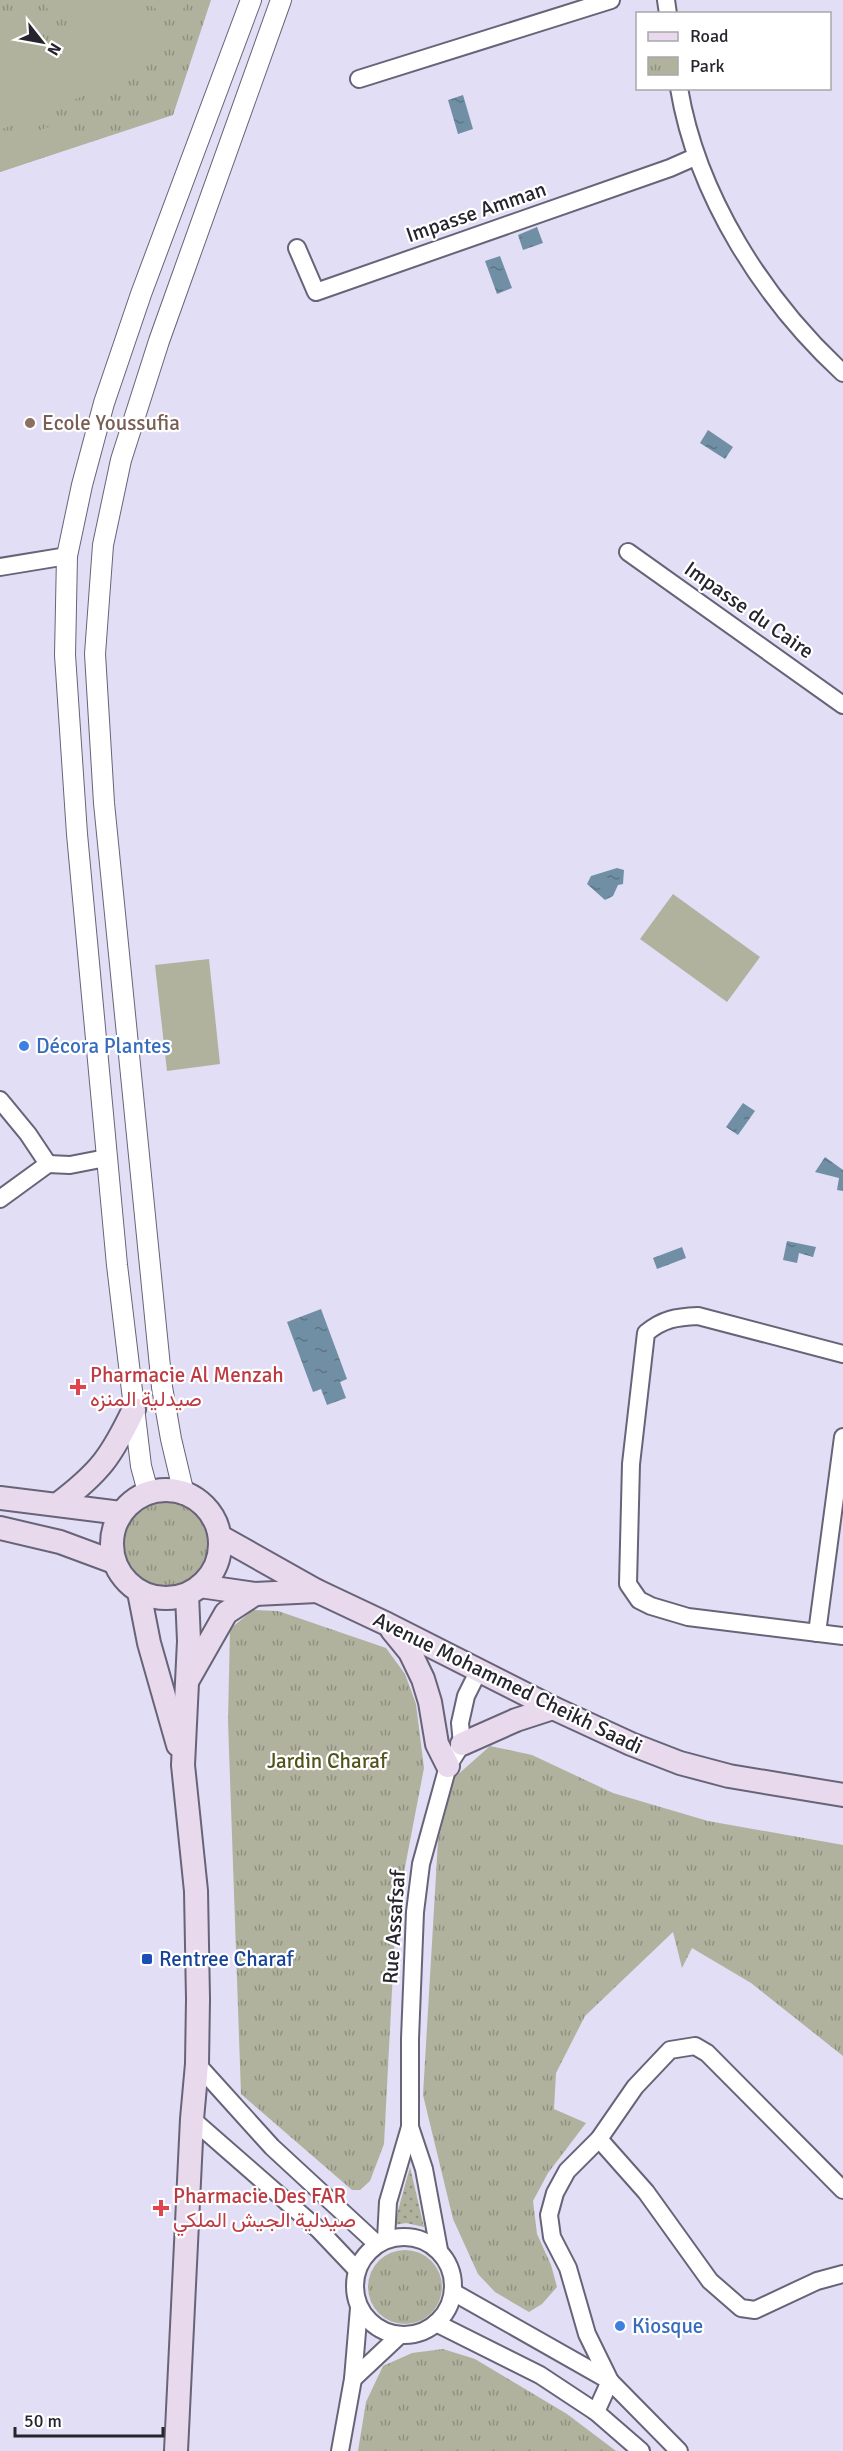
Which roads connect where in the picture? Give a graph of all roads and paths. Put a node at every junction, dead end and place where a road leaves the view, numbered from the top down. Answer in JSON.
{"nodes":[{"id":1,"x":251,"y":0,"type":"edge"},
{"id":2,"x":281,"y":0,"type":"edge"},
{"id":3,"x":611,"y":0,"type":"edge"},
{"id":4,"x":559,"y":7,"type":"edge"},
{"id":5,"x":359,"y":79,"type":"dead end"},
{"id":6,"x":679,"y":90,"type":"edge"},
{"id":7,"x":695,"y":157,"type":"junction"},
{"id":8,"x":297,"y":248,"type":"dead end"},
{"id":9,"x":843,"y":373,"type":"edge"},
{"id":10,"x":628,"y":552,"type":"dead end"},
{"id":11,"x":67,"y":556,"type":"junction"},
{"id":12,"x":0,"y":567,"type":"edge"},
{"id":13,"x":843,"y":705,"type":"edge"},
{"id":14,"x":0,"y":1100,"type":"edge"},
{"id":15,"x":106,"y":1158,"type":"junction"},
{"id":16,"x":48,"y":1164,"type":"junction"},
{"id":17,"x":0,"y":1199,"type":"edge"},
{"id":18,"x":843,"y":1354,"type":"edge"},
{"id":19,"x":134,"y":1409,"type":"junction"},
{"id":20,"x":843,"y":1437,"type":"edge"},
{"id":21,"x":148,"y":1492,"type":"junction"},
{"id":22,"x":183,"y":1494,"type":"junction"},
{"id":23,"x":0,"y":1498,"type":"edge"},
{"id":24,"x":58,"y":1504,"type":"junction"},
{"id":25,"x":121,"y":1513,"type":"junction"},
{"id":26,"x":0,"y":1528,"type":"edge"},
{"id":27,"x":221,"y":1537,"type":"junction"},
{"id":28,"x":114,"y":1562,"type":"junction"},
{"id":29,"x":193,"y":1590,"type":"junction"},
{"id":30,"x":139,"y":1592,"type":"junction"},
{"id":31,"x":317,"y":1592,"type":"junction"},
{"id":32,"x":255,"y":1594,"type":"junction"},
{"id":33,"x":387,"y":1624,"type":"junction"},
{"id":34,"x":817,"y":1633,"type":"junction"},
{"id":35,"x":843,"y":1636,"type":"edge"},
{"id":36,"x":479,"y":1670,"type":"junction"},
{"id":37,"x":187,"y":1682,"type":"junction"},
{"id":38,"x":553,"y":1708,"type":"junction"},
{"id":39,"x":462,"y":1743,"type":"junction"},
{"id":40,"x":183,"y":1765,"type":"junction"},
{"id":41,"x":447,"y":1766,"type":"junction"},
{"id":42,"x":843,"y":1795,"type":"edge"},
{"id":43,"x":197,"y":2064,"type":"junction"},
{"id":44,"x":192,"y":2118,"type":"junction"},
{"id":45,"x":410,"y":2127,"type":"junction"},
{"id":46,"x":599,"y":2139,"type":"junction"},
{"id":47,"x":843,"y":2190,"type":"edge"},
{"id":48,"x":382,"y":2242,"type":"junction"},
{"id":49,"x":439,"y":2250,"type":"junction"},
{"id":50,"x":357,"y":2270,"type":"junction"},
{"id":51,"x":843,"y":2274,"type":"edge"},
{"id":52,"x":453,"y":2292,"type":"junction"},
{"id":53,"x":359,"y":2308,"type":"junction"},
{"id":54,"x":436,"y":2323,"type":"junction"},
{"id":55,"x":400,"y":2335,"type":"junction"},
{"id":56,"x":353,"y":2379,"type":"junction"},
{"id":57,"x":610,"y":2381,"type":"junction"},
{"id":58,"x":596,"y":2412,"type":"junction"},
{"id":59,"x":176,"y":2451,"type":"edge"},
{"id":60,"x":340,"y":2451,"type":"edge"},
{"id":61,"x":641,"y":2451,"type":"edge"},
{"id":62,"x":679,"y":2451,"type":"edge"}],
"edges":[{"from":1,"to":11,"type":"street"},
{"from":2,"to":22,"type":"street"},
{"from":3,"to":4,"type":"street"},
{"from":4,"to":5,"type":"street"},
{"from":6,"to":7,"type":"street"},
{"from":7,"to":8,"type":"street","name":"Impasse Amman"},
{"from":7,"to":9,"type":"street"},
{"from":10,"to":13,"type":"street","name":"Impasse du Caire"},
{"from":11,"to":12,"type":"street"},
{"from":11,"to":15,"type":"street"},
{"from":14,"to":16,"type":"street"},
{"from":15,"to":16,"type":"street"},
{"from":15,"to":19,"type":"street"},
{"from":16,"to":17,"type":"street"},
{"from":18,"to":34,"type":"street"},
{"from":19,"to":21,"type":"street"},
{"from":19,"to":24,"type":"main road"},
{"from":20,"to":34,"type":"street"},
{"from":21,"to":22,"type":"main road"},
{"from":21,"to":25,"type":"main road"},
{"from":22,"to":27,"type":"main road"},
{"from":23,"to":24,"type":"main road"},
{"from":24,"to":25,"type":"main road"},
{"from":25,"to":28,"type":"main road"},
{"from":26,"to":28,"type":"main road"},
{"from":27,"to":29,"type":"main road"},
{"from":27,"to":31,"type":"main road","name":"Avenue Mohammed Cheikh Saadi"},
{"from":28,"to":30,"type":"main road"},
{"from":29,"to":30,"type":"main road"},
{"from":29,"to":32,"type":"main road","name":"Avenue Mohammed Cheikh Saadi"},
{"from":29,"to":37,"type":"main road"},
{"from":30,"to":40,"type":"main road"},
{"from":31,"to":32,"type":"main road","name":"Avenue Mohammed Cheikh Saadi"},
{"from":31,"to":33,"type":"main road","name":"Avenue Mohammed Cheikh Saadi"},
{"from":32,"to":37,"type":"main road"},
{"from":33,"to":36,"type":"main road","name":"Avenue Mohammed Cheikh Saadi"},
{"from":33,"to":41,"type":"main road"},
{"from":34,"to":35,"type":"street"},
{"from":36,"to":38,"type":"main road","name":"Avenue Mohammed Cheikh Saadi"},
{"from":36,"to":39,"type":"street"},
{"from":37,"to":40,"type":"main road"},
{"from":38,"to":39,"type":"main road"},
{"from":38,"to":42,"type":"main road","name":"Avenue Mohammed Cheikh Saadi"},
{"from":39,"to":41,"type":"street","name":"Rue Assafsaf"},
{"from":40,"to":43,"type":"main road"},
{"from":41,"to":45,"type":"street","name":"Rue Assafsaf"},
{"from":43,"to":44,"type":"main road"},
{"from":43,"to":48,"type":"street"},
{"from":44,"to":50,"type":"street"},
{"from":44,"to":59,"type":"main road"},
{"from":45,"to":48,"type":"street","name":"Rue Assafsaf"},
{"from":45,"to":49,"type":"street","name":"Rue Assafsaf"},
{"from":46,"to":47,"type":"street"},
{"from":46,"to":51,"type":"street"},
{"from":46,"to":57,"type":"street"},
{"from":48,"to":49,"type":"street"},
{"from":48,"to":50,"type":"street"},
{"from":49,"to":52,"type":"street"},
{"from":50,"to":53,"type":"street"},
{"from":52,"to":54,"type":"street"},
{"from":52,"to":57,"type":"street"},
{"from":53,"to":55,"type":"street"},
{"from":53,"to":56,"type":"street"},
{"from":54,"to":55,"type":"street"},
{"from":54,"to":58,"type":"street"},
{"from":55,"to":56,"type":"street"},
{"from":56,"to":60,"type":"street"},
{"from":57,"to":58,"type":"street"},
{"from":57,"to":62,"type":"street"},
{"from":58,"to":61,"type":"street"}]}
